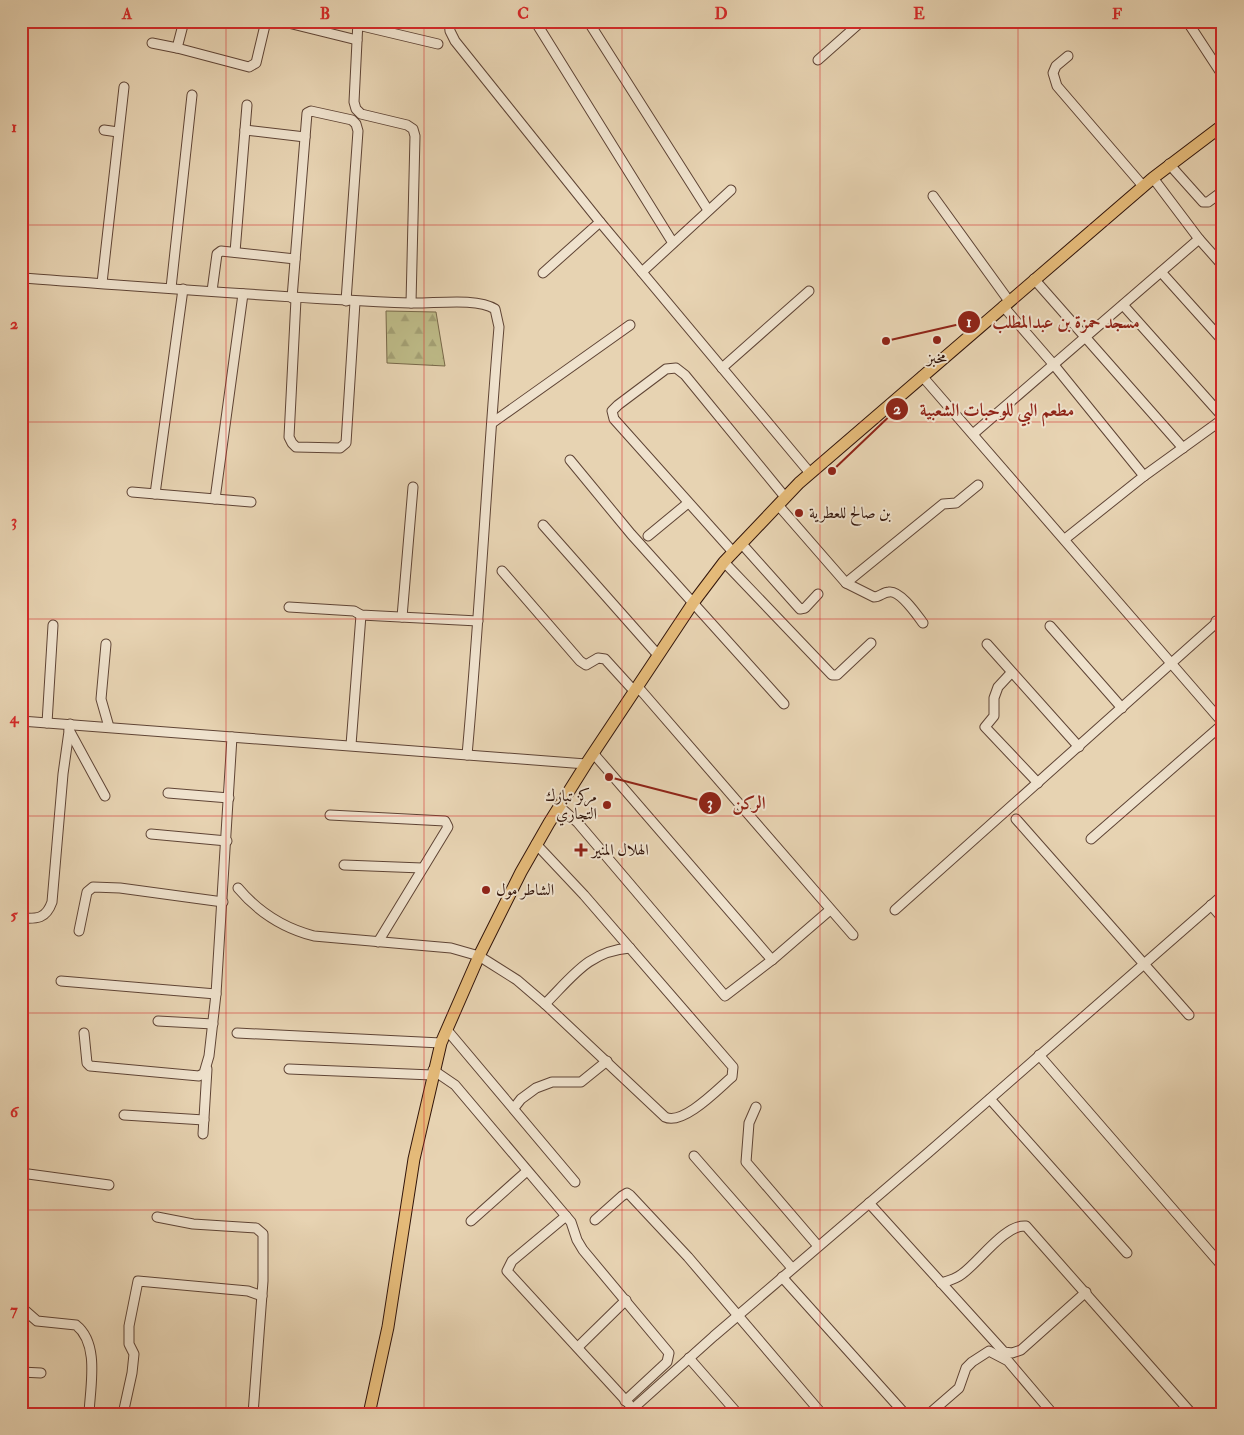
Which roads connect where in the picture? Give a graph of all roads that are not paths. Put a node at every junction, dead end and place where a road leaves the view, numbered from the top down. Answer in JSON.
{"nodes":[{"id":1,"x":184,"y":21,"type":"edge"},
{"id":2,"x":266,"y":21,"type":"edge"},
{"id":3,"x":280,"y":21,"type":"edge"},
{"id":4,"x":449,"y":21,"type":"edge"},
{"id":5,"x":534,"y":21,"type":"edge"},
{"id":6,"x":588,"y":21,"type":"edge"},
{"id":7,"x":862,"y":21,"type":"edge"},
{"id":8,"x":1187,"y":21,"type":"edge"},
{"id":9,"x":293,"y":23,"type":"edge"},
{"id":10,"x":358,"y":23,"type":"edge"},
{"id":11,"x":358,"y":40,"type":"junction"},
{"id":12,"x":152,"y":42,"type":"dead end"},
{"id":13,"x":438,"y":44,"type":"dead end"},
{"id":14,"x":177,"y":48,"type":"junction"},
{"id":15,"x":1068,"y":56,"type":"dead end"},
{"id":16,"x":818,"y":60,"type":"dead end"},
{"id":17,"x":1223,"y":76,"type":"edge"},
{"id":18,"x":124,"y":87,"type":"dead end"},
{"id":19,"x":192,"y":95,"type":"dead end"},
{"id":20,"x":247,"y":105,"type":"dead end"},
{"id":21,"x":1223,"y":125,"type":"edge"},
{"id":22,"x":104,"y":130,"type":"dead end"},
{"id":23,"x":245,"y":130,"type":"junction"},
{"id":24,"x":118,"y":132,"type":"junction"},
{"id":25,"x":305,"y":137,"type":"junction"},
{"id":26,"x":1170,"y":164,"type":"junction"},
{"id":27,"x":1152,"y":178,"type":"junction"},
{"id":28,"x":1143,"y":186,"type":"junction"},
{"id":29,"x":731,"y":190,"type":"dead end"},
{"id":30,"x":1223,"y":191,"type":"edge"},
{"id":31,"x":933,"y":196,"type":"dead end"},
{"id":32,"x":708,"y":210,"type":"junction"},
{"id":33,"x":600,"y":222,"type":"junction"},
{"id":34,"x":1198,"y":239,"type":"junction"},
{"id":35,"x":673,"y":243,"type":"junction"},
{"id":36,"x":235,"y":252,"type":"junction"},
{"id":37,"x":295,"y":258,"type":"junction"},
{"id":38,"x":1223,"y":266,"type":"edge"},
{"id":39,"x":642,"y":272,"type":"junction"},
{"id":40,"x":1161,"y":272,"type":"junction"},
{"id":41,"x":543,"y":273,"type":"dead end"},
{"id":42,"x":21,"y":278,"type":"edge"},
{"id":43,"x":1034,"y":280,"type":"junction"},
{"id":44,"x":102,"y":284,"type":"junction"},
{"id":45,"x":171,"y":288,"type":"junction"},
{"id":46,"x":182,"y":289,"type":"junction"},
{"id":47,"x":212,"y":291,"type":"junction"},
{"id":48,"x":809,"y":291,"type":"dead end"},
{"id":49,"x":243,"y":294,"type":"junction"},
{"id":50,"x":294,"y":298,"type":"junction"},
{"id":51,"x":350,"y":301,"type":"junction"},
{"id":52,"x":411,"y":303,"type":"junction"},
{"id":53,"x":1006,"y":304,"type":"junction"},
{"id":54,"x":1123,"y":305,"type":"junction"},
{"id":55,"x":630,"y":325,"type":"dead end"},
{"id":56,"x":1086,"y":337,"type":"junction"},
{"id":57,"x":1223,"y":341,"type":"edge"},
{"id":58,"x":1054,"y":365,"type":"junction"},
{"id":59,"x":722,"y":368,"type":"junction"},
{"id":60,"x":922,"y":376,"type":"junction"},
{"id":61,"x":1223,"y":418,"type":"edge"},
{"id":62,"x":492,"y":423,"type":"junction"},
{"id":63,"x":973,"y":434,"type":"junction"},
{"id":64,"x":1183,"y":448,"type":"junction"},
{"id":65,"x":570,"y":460,"type":"dead end"},
{"id":66,"x":810,"y":473,"type":"junction"},
{"id":67,"x":1144,"y":476,"type":"junction"},
{"id":68,"x":978,"y":486,"type":"dead end"},
{"id":69,"x":413,"y":487,"type":"dead end"},
{"id":70,"x":132,"y":492,"type":"dead end"},
{"id":71,"x":154,"y":494,"type":"junction"},
{"id":72,"x":215,"y":499,"type":"junction"},
{"id":73,"x":781,"y":501,"type":"junction"},
{"id":74,"x":251,"y":502,"type":"dead end"},
{"id":75,"x":688,"y":503,"type":"junction"},
{"id":76,"x":543,"y":525,"type":"dead end"},
{"id":77,"x":648,"y":536,"type":"dead end"},
{"id":78,"x":1065,"y":539,"type":"junction"},
{"id":79,"x":737,"y":547,"type":"junction"},
{"id":80,"x":724,"y":562,"type":"junction"},
{"id":81,"x":502,"y":571,"type":"dead end"},
{"id":82,"x":846,"y":583,"type":"junction"},
{"id":83,"x":818,"y":594,"type":"dead end"},
{"id":84,"x":693,"y":603,"type":"junction"},
{"id":85,"x":289,"y":607,"type":"dead end"},
{"id":86,"x":361,"y":615,"type":"junction"},
{"id":87,"x":402,"y":617,"type":"junction"},
{"id":88,"x":1220,"y":619,"type":"edge"},
{"id":89,"x":478,"y":621,"type":"junction"},
{"id":90,"x":923,"y":623,"type":"dead end"},
{"id":91,"x":53,"y":625,"type":"dead end"},
{"id":92,"x":1050,"y":626,"type":"dead end"},
{"id":93,"x":1223,"y":630,"type":"edge"},
{"id":94,"x":106,"y":644,"type":"dead end"},
{"id":95,"x":871,"y":644,"type":"dead end"},
{"id":96,"x":987,"y":644,"type":"dead end"},
{"id":97,"x":658,"y":655,"type":"junction"},
{"id":98,"x":1172,"y":662,"type":"junction"},
{"id":99,"x":1012,"y":673,"type":"junction"},
{"id":100,"x":636,"y":689,"type":"junction"},
{"id":101,"x":784,"y":704,"type":"dead end"},
{"id":102,"x":1122,"y":708,"type":"junction"},
{"id":103,"x":21,"y":722,"type":"edge"},
{"id":104,"x":47,"y":723,"type":"junction"},
{"id":105,"x":1223,"y":724,"type":"edge"},
{"id":106,"x":69,"y":727,"type":"junction"},
{"id":107,"x":109,"y":727,"type":"junction"},
{"id":108,"x":232,"y":737,"type":"junction"},
{"id":109,"x":351,"y":745,"type":"junction"},
{"id":110,"x":1079,"y":747,"type":"junction"},
{"id":111,"x":594,"y":753,"type":"junction"},
{"id":112,"x":467,"y":754,"type":"junction"},
{"id":113,"x":586,"y":764,"type":"junction"},
{"id":114,"x":1038,"y":783,"type":"junction"},
{"id":115,"x":168,"y":793,"type":"dead end"},
{"id":116,"x":106,"y":796,"type":"dead end"},
{"id":117,"x":228,"y":798,"type":"junction"},
{"id":118,"x":559,"y":806,"type":"junction"},
{"id":119,"x":330,"y":816,"type":"dead end"},
{"id":120,"x":1016,"y":819,"type":"dead end"},
{"id":121,"x":150,"y":834,"type":"dead end"},
{"id":122,"x":1091,"y":839,"type":"dead end"},
{"id":123,"x":226,"y":841,"type":"junction"},
{"id":124,"x":536,"y":844,"type":"junction"},
{"id":125,"x":344,"y":865,"type":"dead end"},
{"id":126,"x":422,"y":868,"type":"junction"},
{"id":127,"x":238,"y":888,"type":"dead end"},
{"id":128,"x":1223,"y":895,"type":"edge"},
{"id":129,"x":223,"y":902,"type":"junction"},
{"id":130,"x":1211,"y":906,"type":"junction"},
{"id":131,"x":830,"y":910,"type":"junction"},
{"id":132,"x":895,"y":910,"type":"dead end"},
{"id":133,"x":21,"y":918,"type":"edge"},
{"id":134,"x":1223,"y":919,"type":"edge"},
{"id":135,"x":79,"y":931,"type":"dead end"},
{"id":136,"x":853,"y":936,"type":"dead end"},
{"id":137,"x":378,"y":942,"type":"junction"},
{"id":138,"x":630,"y":948,"type":"junction"},
{"id":139,"x":479,"y":956,"type":"junction"},
{"id":140,"x":772,"y":960,"type":"junction"},
{"id":141,"x":1144,"y":964,"type":"junction"},
{"id":142,"x":61,"y":981,"type":"dead end"},
{"id":143,"x":216,"y":994,"type":"junction"},
{"id":144,"x":545,"y":1004,"type":"junction"},
{"id":145,"x":1189,"y":1015,"type":"dead end"},
{"id":146,"x":158,"y":1021,"type":"dead end"},
{"id":147,"x":213,"y":1024,"type":"junction"},
{"id":148,"x":446,"y":1030,"type":"junction"},
{"id":149,"x":84,"y":1033,"type":"dead end"},
{"id":150,"x":237,"y":1033,"type":"dead end"},
{"id":151,"x":441,"y":1043,"type":"junction"},
{"id":152,"x":1039,"y":1055,"type":"junction"},
{"id":153,"x":607,"y":1061,"type":"junction"},
{"id":154,"x":207,"y":1066,"type":"junction"},
{"id":155,"x":289,"y":1069,"type":"dead end"},
{"id":156,"x":433,"y":1072,"type":"junction"},
{"id":157,"x":990,"y":1099,"type":"junction"},
{"id":158,"x":756,"y":1107,"type":"dead end"},
{"id":159,"x":514,"y":1108,"type":"junction"},
{"id":160,"x":124,"y":1115,"type":"dead end"},
{"id":161,"x":204,"y":1120,"type":"junction"},
{"id":162,"x":203,"y":1134,"type":"dead end"},
{"id":163,"x":694,"y":1156,"type":"dead end"},
{"id":164,"x":527,"y":1170,"type":"junction"},
{"id":165,"x":21,"y":1173,"type":"edge"},
{"id":166,"x":575,"y":1182,"type":"dead end"},
{"id":167,"x":110,"y":1185,"type":"dead end"},
{"id":168,"x":869,"y":1203,"type":"junction"},
{"id":169,"x":566,"y":1216,"type":"junction"},
{"id":170,"x":157,"y":1217,"type":"dead end"},
{"id":171,"x":594,"y":1220,"type":"dead end"},
{"id":172,"x":471,"y":1221,"type":"dead end"},
{"id":173,"x":818,"y":1246,"type":"junction"},
{"id":174,"x":1127,"y":1253,"type":"dead end"},
{"id":175,"x":1223,"y":1266,"type":"edge"},
{"id":176,"x":792,"y":1268,"type":"junction"},
{"id":177,"x":782,"y":1277,"type":"junction"},
{"id":178,"x":940,"y":1283,"type":"junction"},
{"id":179,"x":1086,"y":1292,"type":"junction"},
{"id":180,"x":262,"y":1296,"type":"junction"},
{"id":181,"x":626,"y":1300,"type":"junction"},
{"id":182,"x":21,"y":1307,"type":"edge"},
{"id":183,"x":736,"y":1316,"type":"junction"},
{"id":184,"x":578,"y":1347,"type":"junction"},
{"id":185,"x":689,"y":1358,"type":"junction"},
{"id":186,"x":21,"y":1372,"type":"edge"},
{"id":187,"x":41,"y":1373,"type":"dead end"},
{"id":188,"x":626,"y":1401,"type":"junction"},
{"id":189,"x":630,"y":1411,"type":"edge"},
{"id":190,"x":89,"y":1414,"type":"edge"},
{"id":191,"x":123,"y":1414,"type":"edge"},
{"id":192,"x":253,"y":1414,"type":"edge"},
{"id":193,"x":369,"y":1414,"type":"edge"},
{"id":194,"x":738,"y":1414,"type":"edge"},
{"id":195,"x":822,"y":1414,"type":"edge"},
{"id":196,"x":905,"y":1414,"type":"edge"},
{"id":197,"x":929,"y":1414,"type":"edge"},
{"id":198,"x":1053,"y":1414,"type":"edge"},
{"id":199,"x":1192,"y":1414,"type":"edge"}],
"edges":[{"from":1,"to":14,"type":"street"},
{"from":2,"to":14,"type":"street"},
{"from":3,"to":9,"type":"street"},
{"from":4,"to":33,"type":"street"},
{"from":5,"to":35,"type":"street"},
{"from":6,"to":32,"type":"street"},
{"from":7,"to":16,"type":"street"},
{"from":8,"to":17,"type":"street"},
{"from":9,"to":11,"type":"street"},
{"from":10,"to":11,"type":"street"},
{"from":10,"to":13,"type":"street"},
{"from":11,"to":52,"type":"street"},
{"from":12,"to":14,"type":"street"},
{"from":15,"to":28,"type":"street"},
{"from":18,"to":24,"type":"street"},
{"from":19,"to":45,"type":"street"},
{"from":20,"to":23,"type":"street"},
{"from":21,"to":26,"type":"main road"},
{"from":22,"to":24,"type":"street"},
{"from":23,"to":25,"type":"street"},
{"from":23,"to":36,"type":"street"},
{"from":24,"to":44,"type":"street"},
{"from":25,"to":37,"type":"street"},
{"from":25,"to":51,"type":"street"},
{"from":26,"to":27,"type":"main road"},
{"from":26,"to":30,"type":"street"},
{"from":27,"to":28,"type":"main road"},
{"from":27,"to":34,"type":"street"},
{"from":28,"to":43,"type":"main road"},
{"from":29,"to":32,"type":"street"},
{"from":31,"to":53,"type":"street"},
{"from":32,"to":35,"type":"street"},
{"from":33,"to":39,"type":"street"},
{"from":33,"to":41,"type":"street"},
{"from":34,"to":38,"type":"street"},
{"from":34,"to":40,"type":"street"},
{"from":35,"to":39,"type":"street"},
{"from":36,"to":37,"type":"street"},
{"from":36,"to":47,"type":"street"},
{"from":37,"to":50,"type":"street"},
{"from":39,"to":59,"type":"street"},
{"from":40,"to":54,"type":"street"},
{"from":40,"to":57,"type":"street"},
{"from":42,"to":44,"type":"street"},
{"from":43,"to":53,"type":"main road"},
{"from":43,"to":56,"type":"street"},
{"from":44,"to":45,"type":"street"},
{"from":45,"to":46,"type":"street"},
{"from":46,"to":47,"type":"street"},
{"from":46,"to":71,"type":"street"},
{"from":47,"to":49,"type":"street"},
{"from":48,"to":59,"type":"street"},
{"from":49,"to":50,"type":"street"},
{"from":49,"to":72,"type":"street"},
{"from":50,"to":51,"type":"street"},
{"from":50,"to":51,"type":"street"},
{"from":51,"to":52,"type":"street"},
{"from":52,"to":62,"type":"street"},
{"from":53,"to":58,"type":"street"},
{"from":53,"to":60,"type":"main road"},
{"from":54,"to":56,"type":"street"},
{"from":54,"to":61,"type":"street"},
{"from":55,"to":62,"type":"street"},
{"from":56,"to":58,"type":"street"},
{"from":56,"to":64,"type":"street"},
{"from":58,"to":63,"type":"street"},
{"from":58,"to":67,"type":"street"},
{"from":59,"to":66,"type":"street"},
{"from":60,"to":63,"type":"street"},
{"from":60,"to":66,"type":"main road"},
{"from":61,"to":64,"type":"street"},
{"from":62,"to":89,"type":"street"},
{"from":63,"to":78,"type":"street"},
{"from":64,"to":67,"type":"street"},
{"from":65,"to":84,"type":"street"},
{"from":66,"to":73,"type":"main road"},
{"from":67,"to":78,"type":"street"},
{"from":68,"to":82,"type":"street"},
{"from":69,"to":87,"type":"street"},
{"from":70,"to":71,"type":"street"},
{"from":71,"to":72,"type":"street"},
{"from":72,"to":74,"type":"street"},
{"from":73,"to":75,"type":"street"},
{"from":73,"to":79,"type":"main road"},
{"from":73,"to":82,"type":"street"},
{"from":75,"to":77,"type":"street"},
{"from":75,"to":79,"type":"street"},
{"from":76,"to":97,"type":"street"},
{"from":78,"to":98,"type":"street"},
{"from":79,"to":80,"type":"main road"},
{"from":79,"to":83,"type":"street"},
{"from":80,"to":84,"type":"main road"},
{"from":80,"to":95,"type":"street"},
{"from":81,"to":100,"type":"street"},
{"from":82,"to":90,"type":"street"},
{"from":84,"to":97,"type":"main road"},
{"from":84,"to":101,"type":"street"},
{"from":85,"to":86,"type":"street"},
{"from":86,"to":87,"type":"street"},
{"from":86,"to":109,"type":"street"},
{"from":87,"to":89,"type":"street"},
{"from":88,"to":93,"type":"street"},
{"from":88,"to":98,"type":"street"},
{"from":89,"to":112,"type":"street"},
{"from":91,"to":104,"type":"street"},
{"from":92,"to":102,"type":"street"},
{"from":94,"to":107,"type":"street"},
{"from":96,"to":99,"type":"street"},
{"from":97,"to":100,"type":"main road"},
{"from":98,"to":102,"type":"street"},
{"from":98,"to":105,"type":"street"},
{"from":99,"to":110,"type":"street"},
{"from":99,"to":114,"type":"street"},
{"from":100,"to":111,"type":"main road"},
{"from":100,"to":131,"type":"street"},
{"from":102,"to":110,"type":"street"},
{"from":103,"to":104,"type":"street"},
{"from":104,"to":106,"type":"street"},
{"from":105,"to":122,"type":"street"},
{"from":106,"to":107,"type":"street"},
{"from":106,"to":116,"type":"street"},
{"from":106,"to":133,"type":"street"},
{"from":107,"to":108,"type":"street"},
{"from":108,"to":109,"type":"street"},
{"from":108,"to":117,"type":"street"},
{"from":109,"to":112,"type":"street"},
{"from":110,"to":114,"type":"street"},
{"from":111,"to":113,"type":"main road"},
{"from":111,"to":140,"type":"street"},
{"from":112,"to":113,"type":"street"},
{"from":113,"to":118,"type":"main road"},
{"from":114,"to":132,"type":"street"},
{"from":115,"to":117,"type":"street"},
{"from":117,"to":123,"type":"street"},
{"from":118,"to":124,"type":"main road"},
{"from":118,"to":140,"type":"street"},
{"from":119,"to":126,"type":"street"},
{"from":120,"to":141,"type":"street"},
{"from":121,"to":123,"type":"street"},
{"from":123,"to":129,"type":"street"},
{"from":124,"to":138,"type":"street"},
{"from":124,"to":139,"type":"main road"},
{"from":125,"to":126,"type":"street"},
{"from":126,"to":137,"type":"street"},
{"from":127,"to":137,"type":"street"},
{"from":128,"to":130,"type":"street"},
{"from":129,"to":135,"type":"street"},
{"from":129,"to":143,"type":"street"},
{"from":130,"to":134,"type":"street"},
{"from":130,"to":141,"type":"street"},
{"from":131,"to":136,"type":"street"},
{"from":131,"to":140,"type":"street"},
{"from":137,"to":139,"type":"street"},
{"from":138,"to":144,"type":"street"},
{"from":138,"to":153,"type":"street"},
{"from":139,"to":144,"type":"street"},
{"from":139,"to":148,"type":"main road"},
{"from":141,"to":145,"type":"street"},
{"from":141,"to":152,"type":"street"},
{"from":142,"to":143,"type":"street"},
{"from":143,"to":147,"type":"street"},
{"from":144,"to":153,"type":"street"},
{"from":146,"to":147,"type":"street"},
{"from":147,"to":154,"type":"street"},
{"from":148,"to":151,"type":"main road"},
{"from":148,"to":159,"type":"street"},
{"from":149,"to":154,"type":"street"},
{"from":150,"to":151,"type":"street"},
{"from":151,"to":156,"type":"main road"},
{"from":152,"to":157,"type":"street"},
{"from":152,"to":175,"type":"street"},
{"from":153,"to":159,"type":"street"},
{"from":154,"to":161,"type":"street"},
{"from":155,"to":156,"type":"street"},
{"from":156,"to":164,"type":"street"},
{"from":156,"to":193,"type":"main road"},
{"from":157,"to":168,"type":"street"},
{"from":157,"to":174,"type":"street"},
{"from":158,"to":173,"type":"street"},
{"from":159,"to":166,"type":"street"},
{"from":160,"to":161,"type":"street"},
{"from":161,"to":162,"type":"street"},
{"from":163,"to":176,"type":"street"},
{"from":164,"to":169,"type":"street"},
{"from":164,"to":172,"type":"street"},
{"from":165,"to":167,"type":"street"},
{"from":168,"to":173,"type":"street"},
{"from":168,"to":178,"type":"street"},
{"from":169,"to":181,"type":"street"},
{"from":169,"to":184,"type":"street"},
{"from":170,"to":180,"type":"street"},
{"from":171,"to":183,"type":"street"},
{"from":173,"to":176,"type":"street"},
{"from":176,"to":177,"type":"street"},
{"from":177,"to":183,"type":"street"},
{"from":177,"to":196,"type":"street"},
{"from":178,"to":179,"type":"street"},
{"from":178,"to":179,"type":"street"},
{"from":179,"to":199,"type":"street"},
{"from":180,"to":191,"type":"street"},
{"from":180,"to":192,"type":"street"},
{"from":181,"to":184,"type":"street"},
{"from":181,"to":188,"type":"street"},
{"from":182,"to":190,"type":"street"},
{"from":183,"to":185,"type":"street"},
{"from":183,"to":195,"type":"street"},
{"from":184,"to":188,"type":"street"},
{"from":185,"to":189,"type":"street"},
{"from":185,"to":194,"type":"street"},
{"from":186,"to":187,"type":"street"},
{"from":188,"to":189,"type":"street"},
{"from":197,"to":198,"type":"street"}]}
